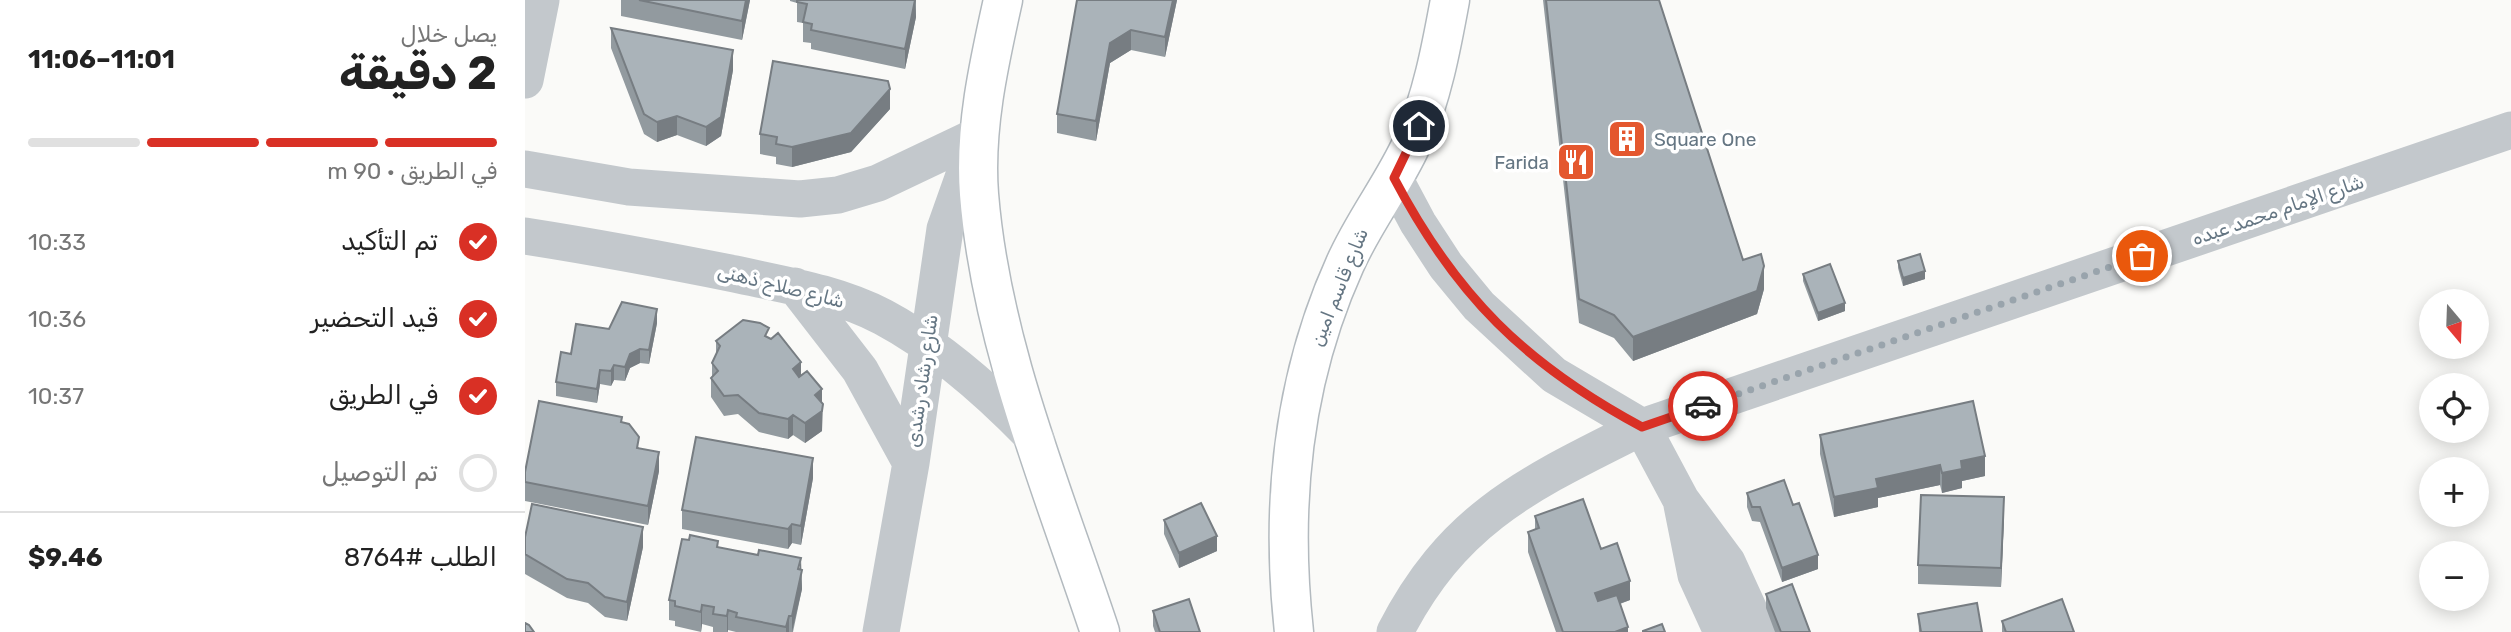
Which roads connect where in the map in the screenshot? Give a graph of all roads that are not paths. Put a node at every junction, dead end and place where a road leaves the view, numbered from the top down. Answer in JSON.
{"nodes":[{"id":1,"x":541,"y":0,"type":"edge"},
{"id":2,"x":1003,"y":0,"type":"edge"},
{"id":3,"x":1450,"y":0,"type":"edge"},
{"id":4,"x":525,"y":80,"type":"edge"},
{"id":5,"x":2511,"y":130,"type":"edge"},
{"id":6,"x":979,"y":135,"type":"junction"},
{"id":7,"x":525,"y":169,"type":"edge"},
{"id":8,"x":1394,"y":178,"type":"junction"},
{"id":9,"x":525,"y":236,"type":"edge"},
{"id":10,"x":795,"y":286,"type":"junction"},
{"id":11,"x":927,"y":345,"type":"junction"},
{"id":12,"x":1642,"y":427,"type":"junction"},
{"id":13,"x":1036,"y":440,"type":"junction"},
{"id":14,"x":911,"y":463,"type":"junction"},
{"id":15,"x":1681,"y":500,"type":"junction"},
{"id":16,"x":1739,"y":584,"type":"junction"},
{"id":17,"x":1705,"y":598,"type":"junction"},
{"id":18,"x":881,"y":632,"type":"edge"},
{"id":19,"x":1100,"y":632,"type":"edge"},
{"id":20,"x":1294,"y":632,"type":"edge"},
{"id":21,"x":1395,"y":632,"type":"edge"},
{"id":22,"x":1722,"y":632,"type":"edge"},
{"id":23,"x":1759,"y":632,"type":"edge"}],
"edges":[{"from":1,"to":4,"type":"street"},
{"from":2,"to":6,"type":"main road"},
{"from":3,"to":8,"type":"main road","name":"شارع قاسم امين"},
{"from":5,"to":12,"type":"street","name":"شارع الإمام محمد عبده"},
{"from":6,"to":7,"type":"street"},
{"from":6,"to":11,"type":"street","name":"شارع رشاد رشدى"},
{"from":6,"to":13,"type":"main road"},
{"from":8,"to":12,"type":"street"},
{"from":8,"to":20,"type":"main road","name":"شارع قاسم امين"},
{"from":9,"to":10,"type":"street","name":"شارع صلاح ذهنى"},
{"from":10,"to":11,"type":"street","name":"شارع صلاح ذهنى"},
{"from":10,"to":14,"type":"street"},
{"from":11,"to":13,"type":"street","name":"شارع صلاح ذهنى"},
{"from":11,"to":14,"type":"street","name":"شارع رشاد رشدى"},
{"from":12,"to":15,"type":"street"},
{"from":12,"to":21,"type":"street","name":"شارع الإمام محمد عبده"},
{"from":13,"to":19,"type":"main road"},
{"from":14,"to":18,"type":"street","name":"شارع رشاد رشدى"},
{"from":15,"to":16,"type":"street"},
{"from":15,"to":17,"type":"street"},
{"from":16,"to":17,"type":"street"},
{"from":16,"to":23,"type":"street"},
{"from":17,"to":22,"type":"street"}]}
